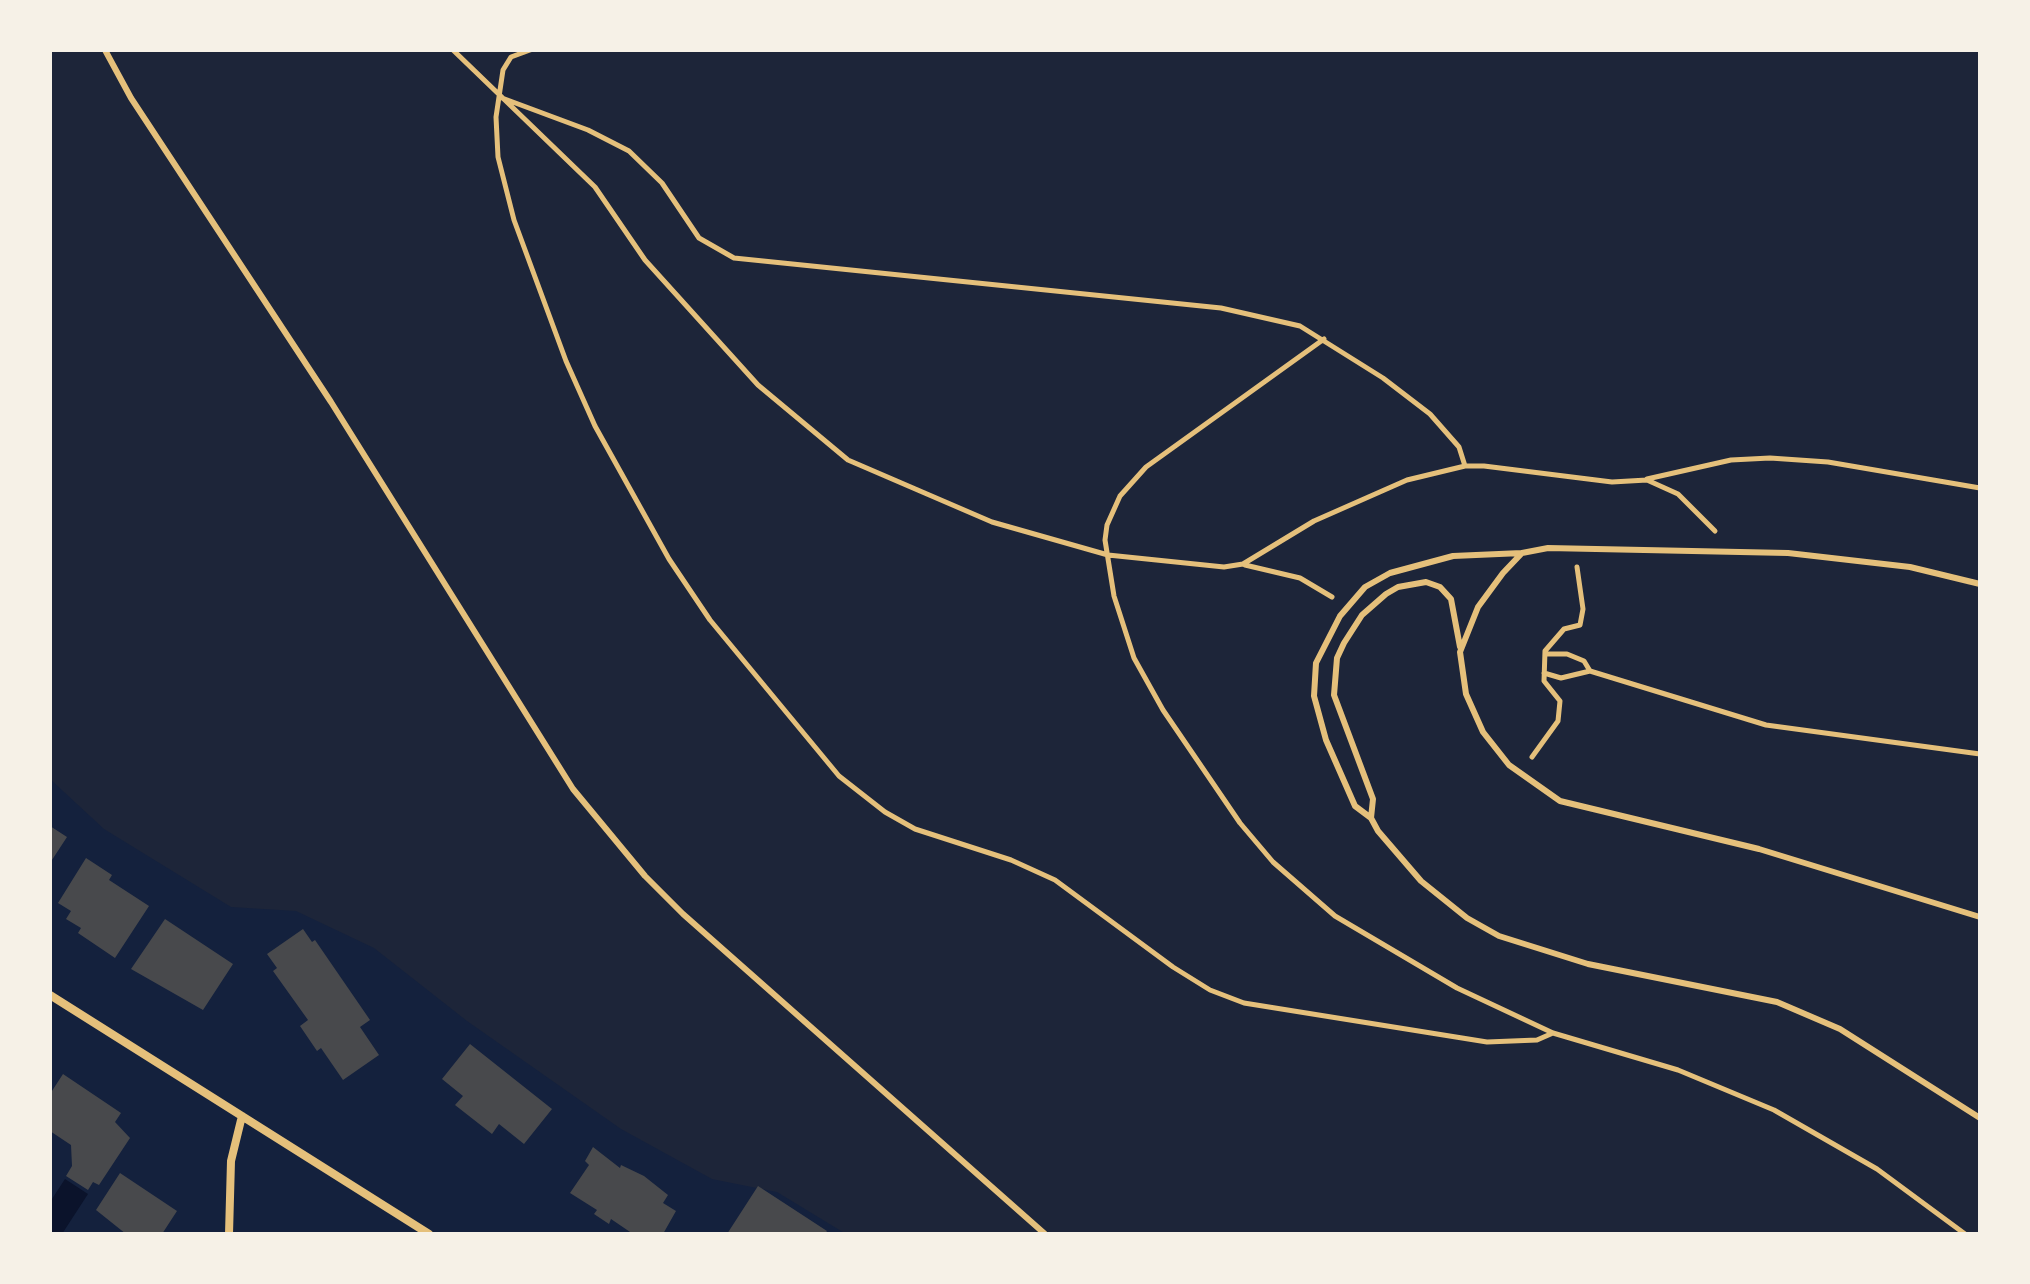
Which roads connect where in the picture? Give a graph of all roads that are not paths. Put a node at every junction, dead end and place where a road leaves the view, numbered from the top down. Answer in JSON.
{"nodes":[{"id":1,"x":105,"y":50,"type":"edge"},
{"id":2,"x":1522,"y":553,"type":"junction"},
{"id":3,"x":1980,"y":584,"type":"edge"},
{"id":4,"x":1460,"y":652,"type":"junction"},
{"id":5,"x":1371,"y":818,"type":"junction"},
{"id":6,"x":1980,"y":917,"type":"edge"},
{"id":7,"x":50,"y":995,"type":"edge"},
{"id":8,"x":242,"y":1116,"type":"junction"},
{"id":9,"x":1980,"y":1118,"type":"edge"},
{"id":10,"x":229,"y":1234,"type":"edge"},
{"id":11,"x":429,"y":1234,"type":"edge"},
{"id":12,"x":1045,"y":1234,"type":"edge"}],
"edges":[{"from":1,"to":12,"type":"lane"},
{"from":2,"to":3,"type":"lane"},
{"from":2,"to":4,"type":"lane"},
{"from":2,"to":5,"type":"lane"},
{"from":4,"to":5,"type":"lane"},
{"from":4,"to":6,"type":"lane"},
{"from":5,"to":9,"type":"lane"},
{"from":7,"to":8,"type":"street"},
{"from":8,"to":10,"type":"street"},
{"from":8,"to":11,"type":"street"}]}
